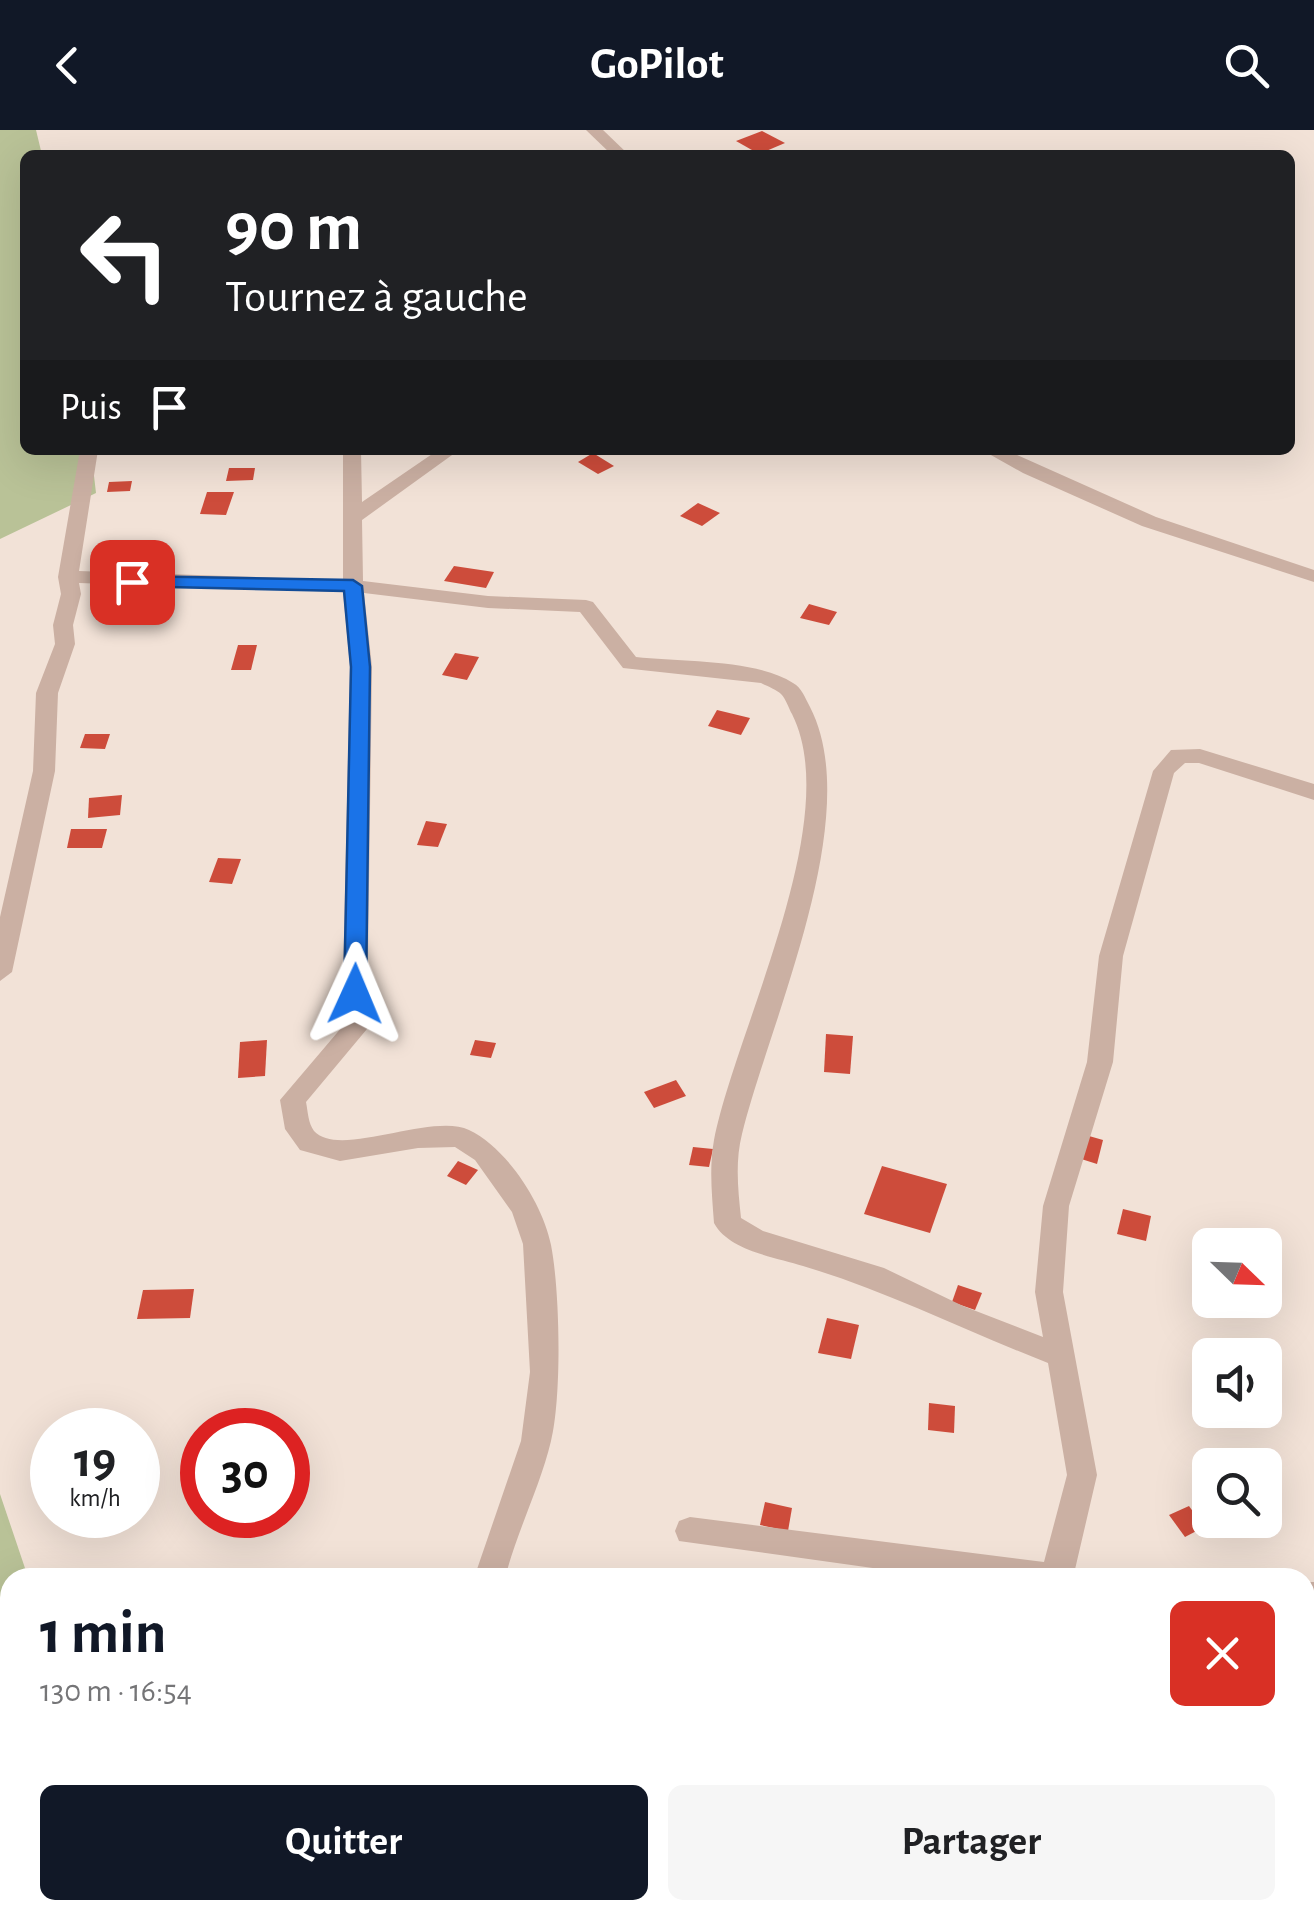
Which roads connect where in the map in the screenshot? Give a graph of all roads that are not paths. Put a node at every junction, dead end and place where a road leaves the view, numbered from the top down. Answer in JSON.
{"nodes":[{"id":1,"x":594,"y":130,"type":"edge"},
{"id":2,"x":616,"y":150,"type":"edge"},
{"id":3,"x":88,"y":455,"type":"edge"},
{"id":4,"x":352,"y":455,"type":"edge"},
{"id":5,"x":443,"y":455,"type":"edge"},
{"id":6,"x":1001,"y":455,"type":"edge"},
{"id":7,"x":351,"y":519,"type":"junction"},
{"id":8,"x":1314,"y":576,"type":"edge"},
{"id":9,"x":68,"y":577,"type":"junction"},
{"id":10,"x":353,"y":586,"type":"junction"},
{"id":11,"x":1314,"y":792,"type":"edge"},
{"id":12,"x":0,"y":972,"type":"edge"},
{"id":13,"x":1061,"y":1356,"type":"junction"},
{"id":14,"x":690,"y":1530,"type":"dead end"},
{"id":15,"x":492,"y":1568,"type":"edge"},
{"id":16,"x":987,"y":1568,"type":"edge"},
{"id":17,"x":1059,"y":1568,"type":"edge"}],
"edges":[{"from":1,"to":2,"type":"street"},
{"from":3,"to":9,"type":"street"},
{"from":4,"to":7,"type":"street"},
{"from":5,"to":7,"type":"street"},
{"from":6,"to":8,"type":"street"},
{"from":7,"to":10,"type":"street"},
{"from":9,"to":10,"type":"street"},
{"from":9,"to":12,"type":"street"},
{"from":10,"to":13,"type":"street"},
{"from":10,"to":15,"type":"street"},
{"from":11,"to":13,"type":"street"},
{"from":13,"to":17,"type":"street"},
{"from":14,"to":16,"type":"street"}]}
